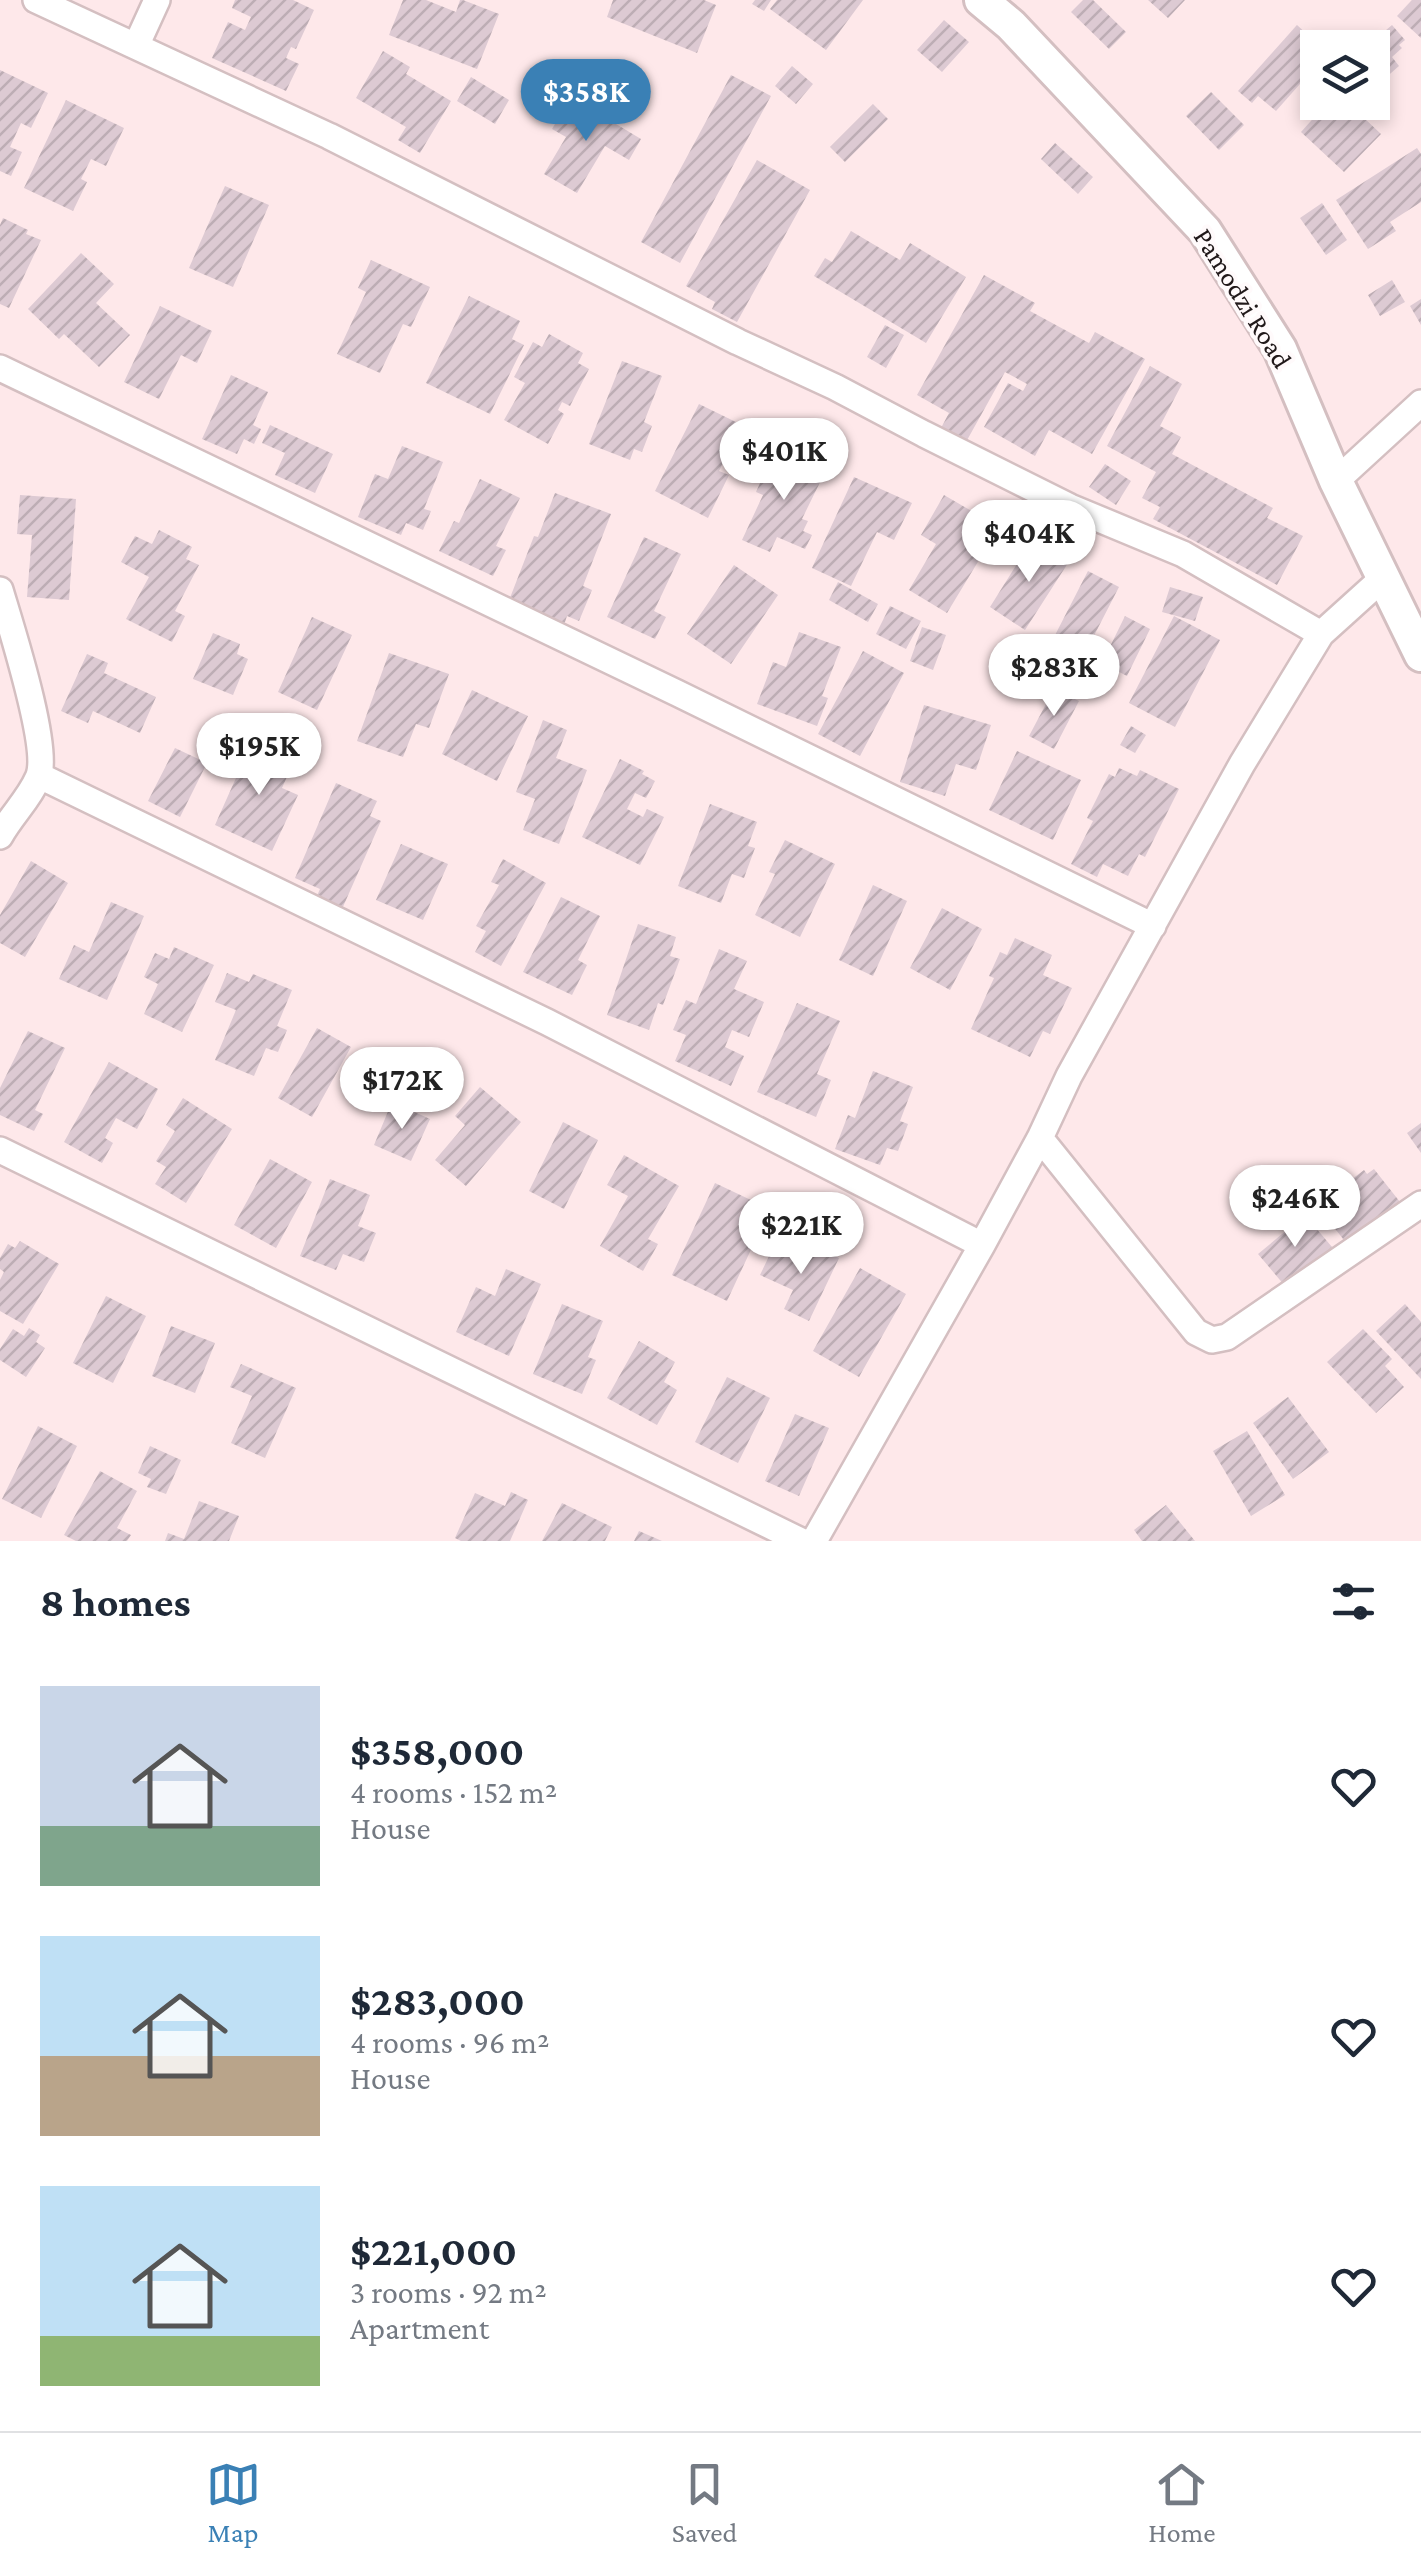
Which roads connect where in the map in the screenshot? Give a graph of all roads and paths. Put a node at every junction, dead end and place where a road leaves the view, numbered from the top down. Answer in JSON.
{"nodes":[{"id":1,"x":36,"y":0,"type":"edge"},
{"id":2,"x":157,"y":0,"type":"edge"},
{"id":3,"x":981,"y":0,"type":"edge"},
{"id":4,"x":136,"y":46,"type":"junction"},
{"id":5,"x":0,"y":368,"type":"edge"},
{"id":6,"x":1421,"y":404,"type":"edge"},
{"id":7,"x":1336,"y":481,"type":"junction"},
{"id":8,"x":1383,"y":578,"type":"junction"},
{"id":9,"x":0,"y":590,"type":"edge"},
{"id":10,"x":1321,"y":634,"type":"junction"},
{"id":11,"x":1421,"y":655,"type":"edge"},
{"id":12,"x":40,"y":776,"type":"junction"},
{"id":13,"x":0,"y":836,"type":"edge"},
{"id":14,"x":1153,"y":926,"type":"junction"},
{"id":15,"x":1040,"y":1138,"type":"junction"},
{"id":16,"x":0,"y":1150,"type":"edge"},
{"id":17,"x":1421,"y":1204,"type":"edge"},
{"id":18,"x":982,"y":1245,"type":"junction"},
{"id":19,"x":801,"y":1541,"type":"edge"},
{"id":20,"x":814,"y":1541,"type":"edge"}],
"edges":[{"from":1,"to":4,"type":"street"},
{"from":2,"to":4,"type":"street"},
{"from":3,"to":7,"type":"street","name":"Pamodzi Road"},
{"from":4,"to":10,"type":"street"},
{"from":5,"to":14,"type":"street"},
{"from":6,"to":7,"type":"street"},
{"from":7,"to":8,"type":"street","name":"Pamodzi Road"},
{"from":8,"to":10,"type":"street"},
{"from":8,"to":11,"type":"street","name":"Pamodzi Road"},
{"from":9,"to":12,"type":"street"},
{"from":10,"to":14,"type":"street"},
{"from":12,"to":13,"type":"street"},
{"from":12,"to":18,"type":"street"},
{"from":14,"to":15,"type":"street"},
{"from":15,"to":17,"type":"street"},
{"from":15,"to":18,"type":"street"},
{"from":16,"to":19,"type":"street"},
{"from":18,"to":20,"type":"street"}]}
